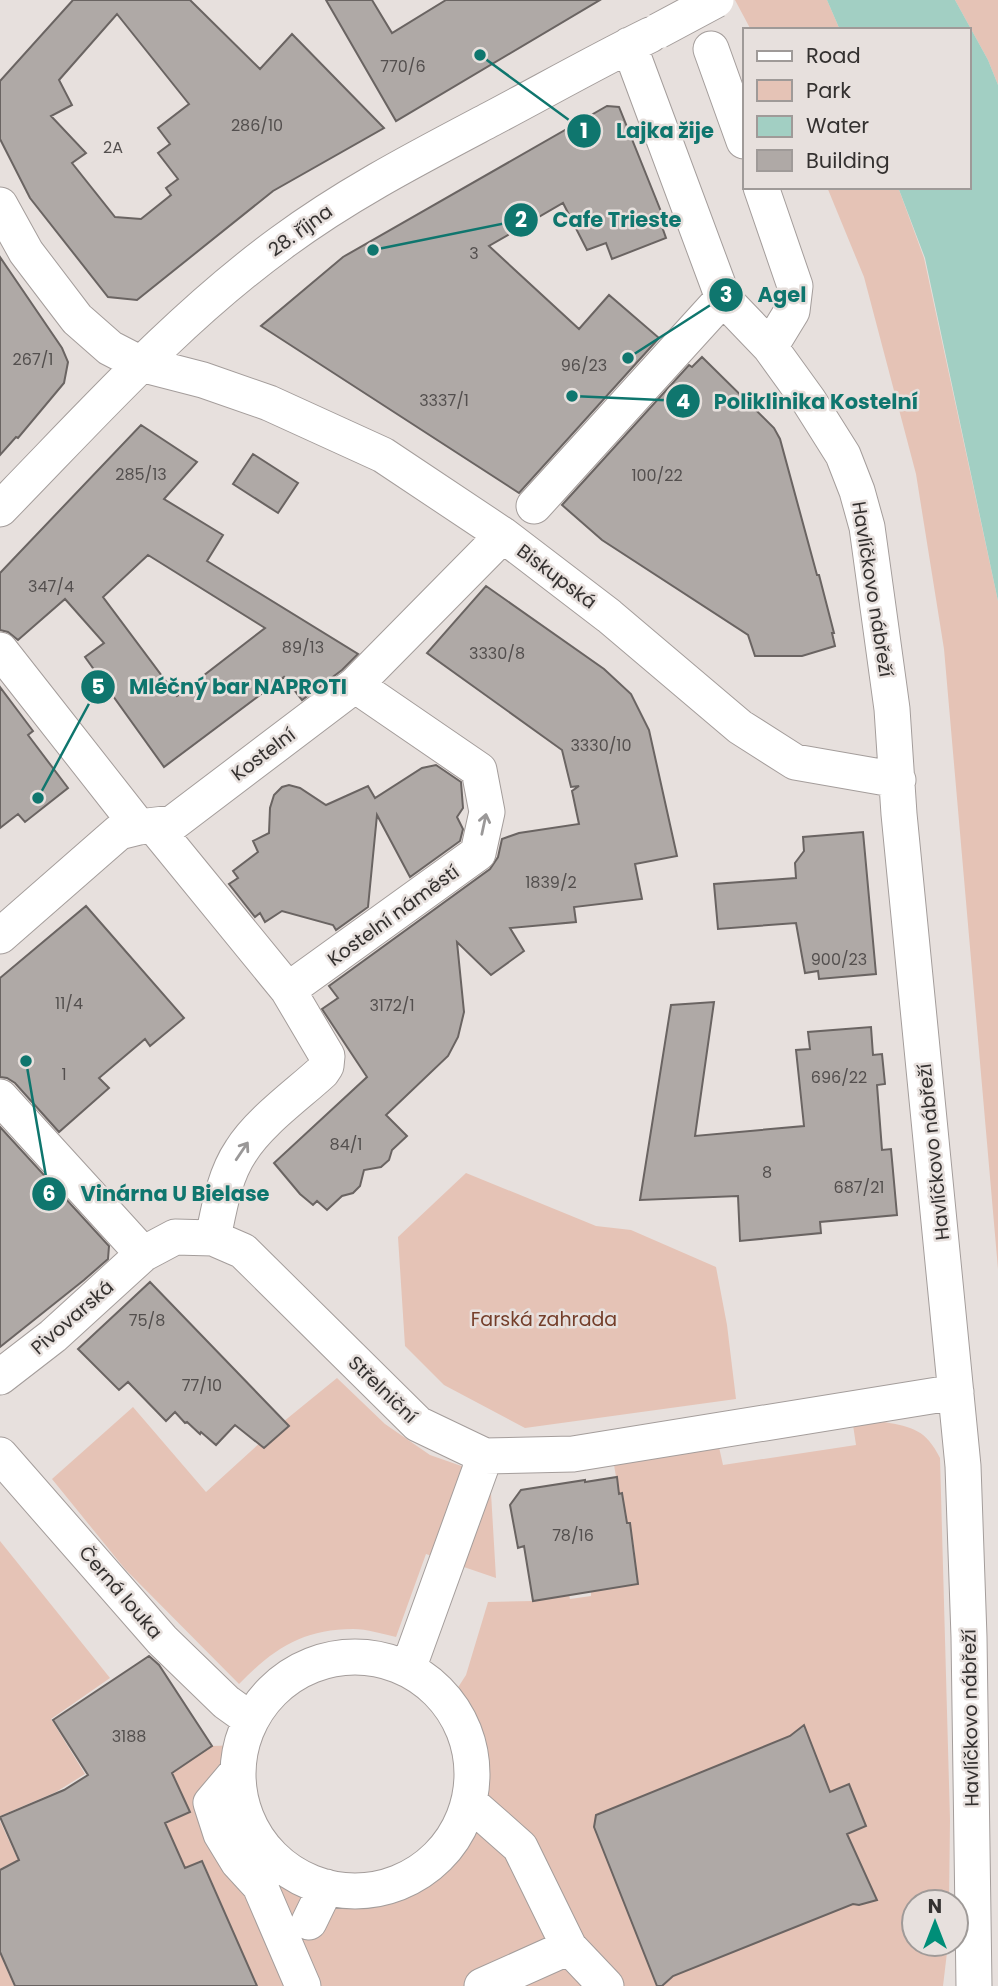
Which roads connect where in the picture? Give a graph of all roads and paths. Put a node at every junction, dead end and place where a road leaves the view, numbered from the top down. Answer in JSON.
{"nodes":[{"id":1,"x":716,"y":0,"type":"edge"},
{"id":2,"x":644,"y":38,"type":"junction"},
{"id":3,"x":711,"y":49,"type":"dead end"},
{"id":4,"x":743,"y":138,"type":"edge"},
{"id":5,"x":762,"y":189,"type":"edge"},
{"id":6,"x":0,"y":205,"type":"edge"},
{"id":7,"x":723,"y":298,"type":"junction"},
{"id":8,"x":770,"y":347,"type":"junction"},
{"id":9,"x":141,"y":364,"type":"junction"},
{"id":10,"x":534,"y":506,"type":"dead end"},
{"id":11,"x":0,"y":509,"type":"edge"},
{"id":12,"x":503,"y":535,"type":"junction"},
{"id":13,"x":1,"y":652,"type":"edge"},
{"id":14,"x":355,"y":685,"type":"junction"},
{"id":15,"x":898,"y":780,"type":"junction"},
{"id":16,"x":146,"y":826,"type":"junction"},
{"id":17,"x":0,"y":936,"type":"edge"},
{"id":18,"x":288,"y":990,"type":"junction"},
{"id":19,"x":0,"y":1097,"type":"edge"},
{"id":20,"x":213,"y":1238,"type":"junction"},
{"id":21,"x":143,"y":1254,"type":"junction"},
{"id":22,"x":0,"y":1377,"type":"edge"},
{"id":23,"x":956,"y":1392,"type":"junction"},
{"id":24,"x":0,"y":1455,"type":"edge"},
{"id":25,"x":485,"y":1456,"type":"junction"},
{"id":26,"x":408,"y":1669,"type":"junction"},
{"id":27,"x":251,"y":1720,"type":"junction"},
{"id":28,"x":238,"y":1771,"type":"junction"},
{"id":29,"x":469,"y":1802,"type":"junction"},
{"id":30,"x":326,"y":1887,"type":"junction"},
{"id":31,"x":309,"y":1922,"type":"dead end"},
{"id":32,"x":569,"y":1947,"type":"junction"},
{"id":33,"x":303,"y":1986,"type":"edge"},
{"id":34,"x":482,"y":1986,"type":"edge"},
{"id":35,"x":606,"y":1986,"type":"edge"},
{"id":36,"x":974,"y":1986,"type":"edge"}],
"edges":[{"from":1,"to":2,"type":"street","name":"28. října","bridge":true},
{"from":2,"to":7,"type":"street"},
{"from":2,"to":9,"type":"street","name":"28. října"},
{"from":3,"to":4,"type":"street"},
{"from":5,"to":8,"type":"street"},
{"from":6,"to":9,"type":"street","name":"Biskupská"},
{"from":7,"to":8,"type":"street","name":"Havlíčkovo nábřeží"},
{"from":7,"to":10,"type":"street"},
{"from":8,"to":15,"type":"street","name":"Havlíčkovo nábřeží"},
{"from":9,"to":11,"type":"street","name":"28. října"},
{"from":9,"to":12,"type":"street","name":"Biskupská"},
{"from":12,"to":14,"type":"street","name":"Kostelní"},
{"from":12,"to":15,"type":"street","name":"Biskupská"},
{"from":13,"to":16,"type":"street"},
{"from":14,"to":16,"type":"street","name":"Kostelní"},
{"from":18,"to":14,"type":"street","name":"Kostelní náměstí","one_way":true},
{"from":15,"to":23,"type":"street","name":"Havlíčkovo nábřeží"},
{"from":16,"to":17,"type":"street","name":"Kostelní"},
{"from":16,"to":18,"type":"street"},
{"from":20,"to":18,"type":"street","one_way":true},
{"from":19,"to":21,"type":"street"},
{"from":20,"to":21,"type":"street","name":"Střelniční"},
{"from":20,"to":25,"type":"street","name":"Střelniční"},
{"from":21,"to":22,"type":"street","name":"Pivovarská"},
{"from":23,"to":25,"type":"street","name":"Střelniční"},
{"from":23,"to":36,"type":"street","name":"Havlíčkovo nábřeží"},
{"from":24,"to":27,"type":"street","name":"Černá louka"},
{"from":25,"to":26,"type":"street"},
{"from":26,"to":27,"type":"street"},
{"from":26,"to":29,"type":"street"},
{"from":27,"to":28,"type":"street"},
{"from":28,"to":30,"type":"street"},
{"from":28,"to":33,"type":"street"},
{"from":29,"to":30,"type":"street"},
{"from":29,"to":32,"type":"street"},
{"from":30,"to":31,"type":"street"},
{"from":32,"to":34,"type":"street"},
{"from":32,"to":35,"type":"street"}]}
